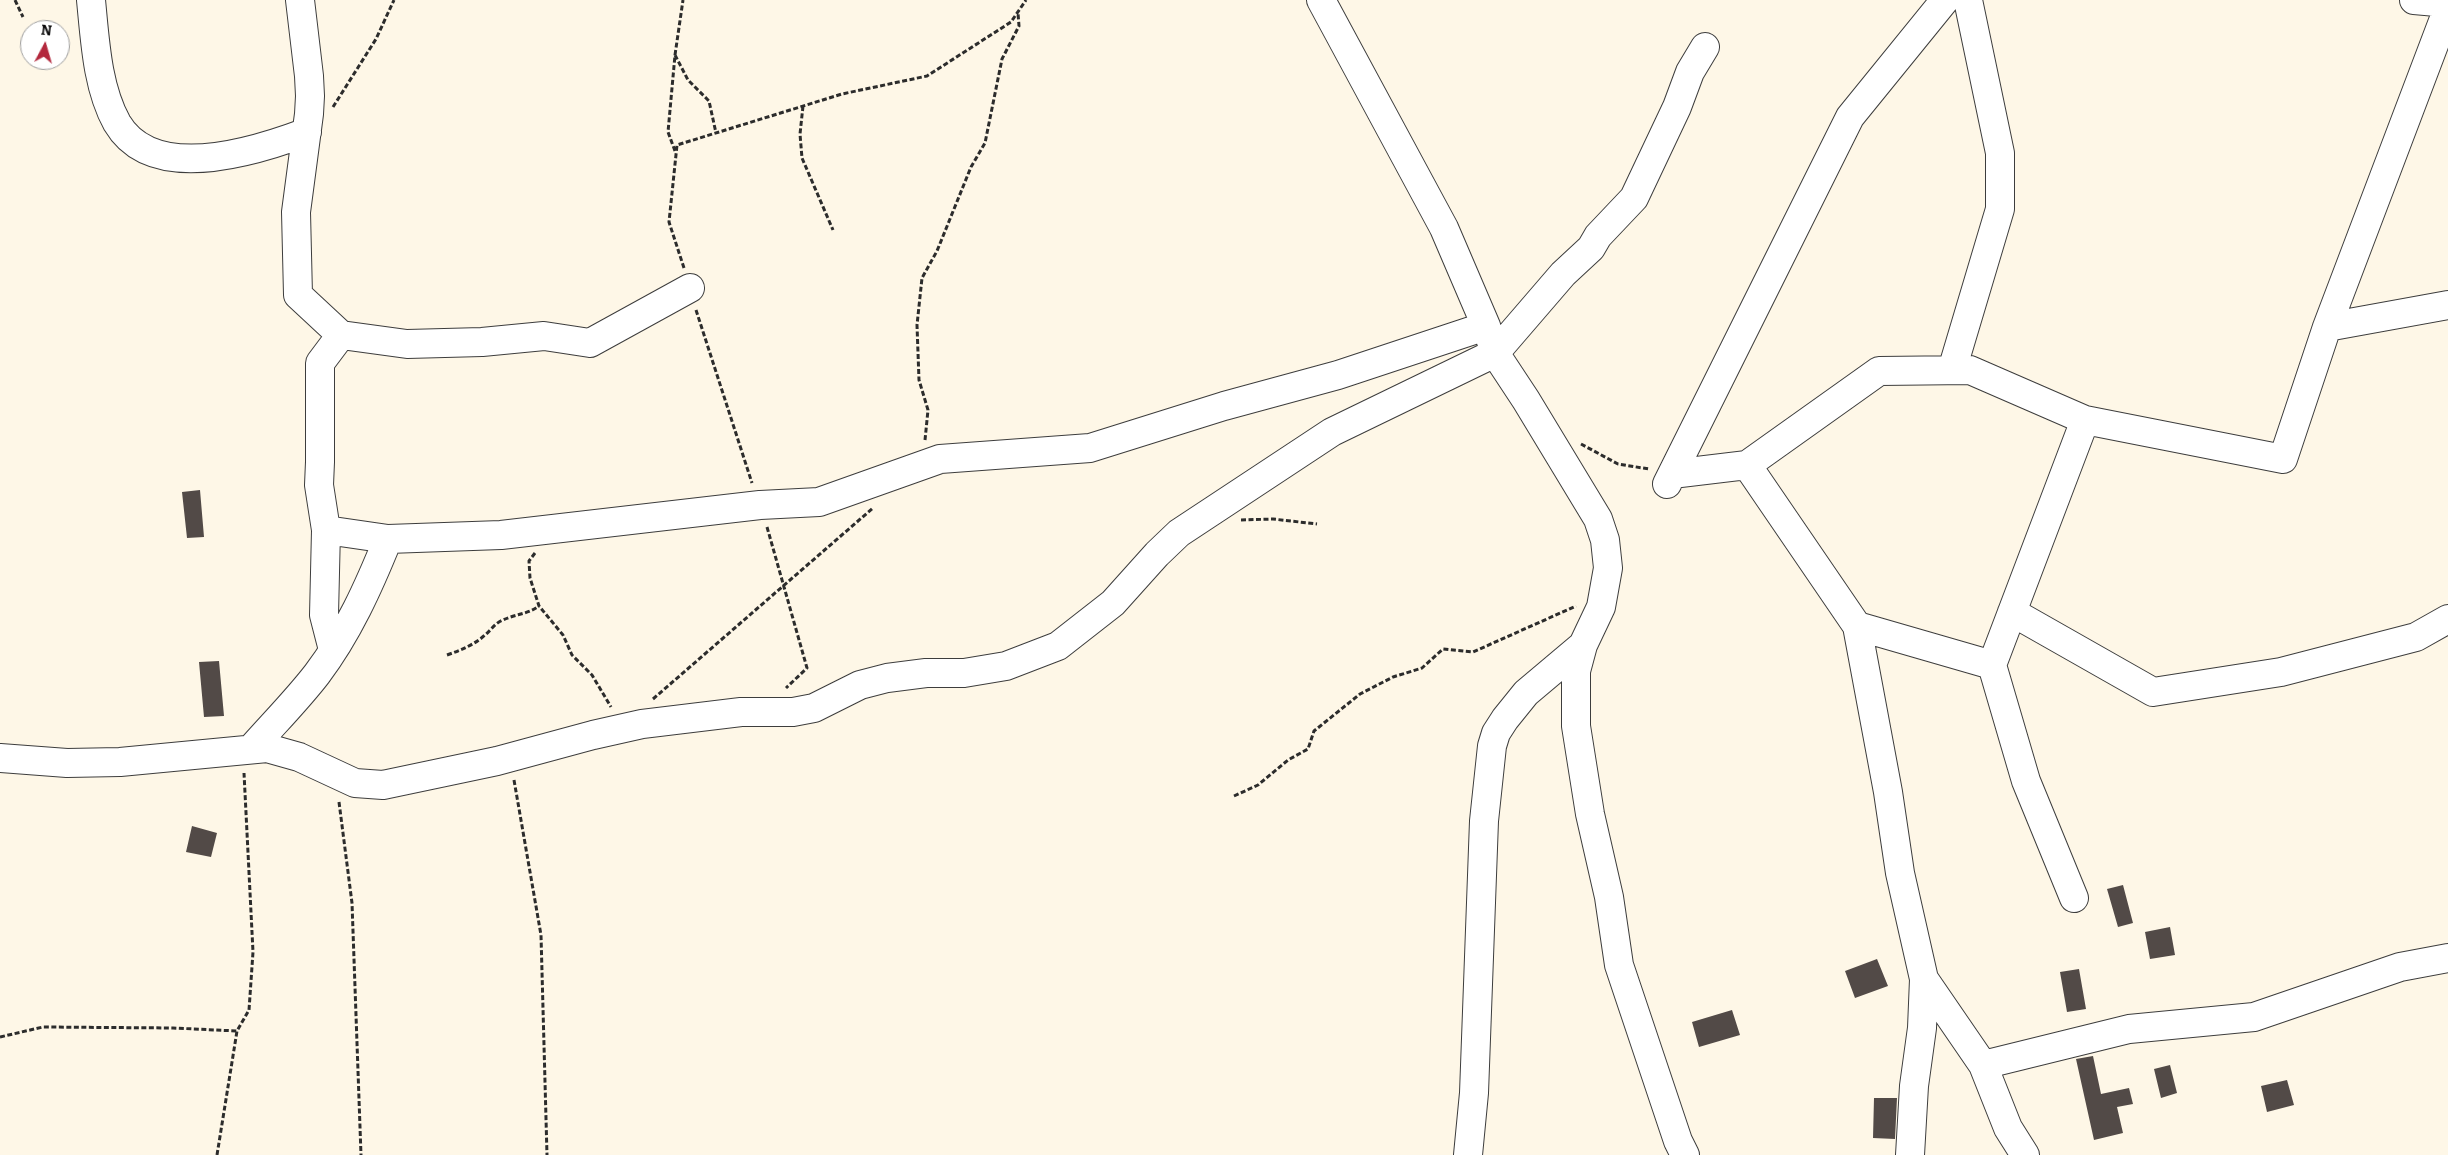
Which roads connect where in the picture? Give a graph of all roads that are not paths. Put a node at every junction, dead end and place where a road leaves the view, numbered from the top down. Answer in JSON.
{"nodes":[{"id":1,"x":91,"y":0,"type":"edge"},
{"id":2,"x":300,"y":0,"type":"edge"},
{"id":3,"x":1321,"y":0,"type":"edge"},
{"id":4,"x":1945,"y":0,"type":"edge"},
{"id":5,"x":1968,"y":0,"type":"edge"},
{"id":6,"x":2414,"y":0,"type":"edge"},
{"id":7,"x":2448,"y":3,"type":"edge"},
{"id":8,"x":2448,"y":8,"type":"edge"},
{"id":9,"x":1704,"y":48,"type":"dead end"},
{"id":10,"x":307,"y":132,"type":"junction"},
{"id":11,"x":690,"y":288,"type":"road end"},
{"id":12,"x":2448,"y":305,"type":"edge"},
{"id":13,"x":1486,"y":326,"type":"junction"},
{"id":14,"x":2327,"y":327,"type":"junction"},
{"id":15,"x":341,"y":335,"type":"junction"},
{"id":16,"x":1495,"y":353,"type":"junction"},
{"id":17,"x":1952,"y":370,"type":"junction"},
{"id":18,"x":2085,"y":420,"type":"junction"},
{"id":19,"x":1747,"y":465,"type":"junction"},
{"id":20,"x":326,"y":530,"type":"junction"},
{"id":21,"x":388,"y":539,"type":"junction"},
{"id":22,"x":2012,"y":612,"type":"junction"},
{"id":23,"x":2448,"y":619,"type":"edge"},
{"id":24,"x":1857,"y":626,"type":"junction"},
{"id":25,"x":1583,"y":645,"type":"junction"},
{"id":26,"x":334,"y":650,"type":"junction"},
{"id":27,"x":1992,"y":665,"type":"junction"},
{"id":28,"x":251,"y":749,"type":"junction"},
{"id":29,"x":0,"y":758,"type":"edge"},
{"id":30,"x":2074,"y":898,"type":"dead end"},
{"id":31,"x":2448,"y":958,"type":"edge"},
{"id":32,"x":1924,"y":979,"type":"junction"},
{"id":33,"x":1983,"y":1065,"type":"junction"},
{"id":34,"x":1468,"y":1155,"type":"edge"},
{"id":35,"x":1685,"y":1155,"type":"edge"},
{"id":36,"x":1910,"y":1155,"type":"edge"},
{"id":37,"x":2025,"y":1155,"type":"edge"}],
"edges":[{"from":1,"to":10,"type":"street"},
{"from":2,"to":10,"type":"street"},
{"from":3,"to":13,"type":"street"},
{"from":4,"to":19,"type":"street"},
{"from":5,"to":17,"type":"street"},
{"from":6,"to":7,"type":"street"},
{"from":8,"to":14,"type":"street"},
{"from":9,"to":16,"type":"street"},
{"from":10,"to":15,"type":"street"},
{"from":11,"to":15,"type":"street"},
{"from":12,"to":14,"type":"street"},
{"from":13,"to":16,"type":"street"},
{"from":13,"to":21,"type":"street"},
{"from":14,"to":18,"type":"street"},
{"from":15,"to":20,"type":"street"},
{"from":16,"to":25,"type":"street"},
{"from":16,"to":28,"type":"street"},
{"from":17,"to":18,"type":"street"},
{"from":17,"to":19,"type":"street"},
{"from":18,"to":22,"type":"street"},
{"from":19,"to":24,"type":"street"},
{"from":20,"to":21,"type":"street"},
{"from":20,"to":26,"type":"street"},
{"from":21,"to":26,"type":"street"},
{"from":22,"to":23,"type":"street"},
{"from":22,"to":27,"type":"street"},
{"from":24,"to":27,"type":"street"},
{"from":24,"to":32,"type":"street"},
{"from":25,"to":34,"type":"street"},
{"from":25,"to":35,"type":"street"},
{"from":26,"to":28,"type":"street"},
{"from":27,"to":30,"type":"street"},
{"from":28,"to":29,"type":"street"},
{"from":31,"to":33,"type":"street"},
{"from":32,"to":33,"type":"street"},
{"from":32,"to":36,"type":"street"},
{"from":33,"to":37,"type":"street"}]}
